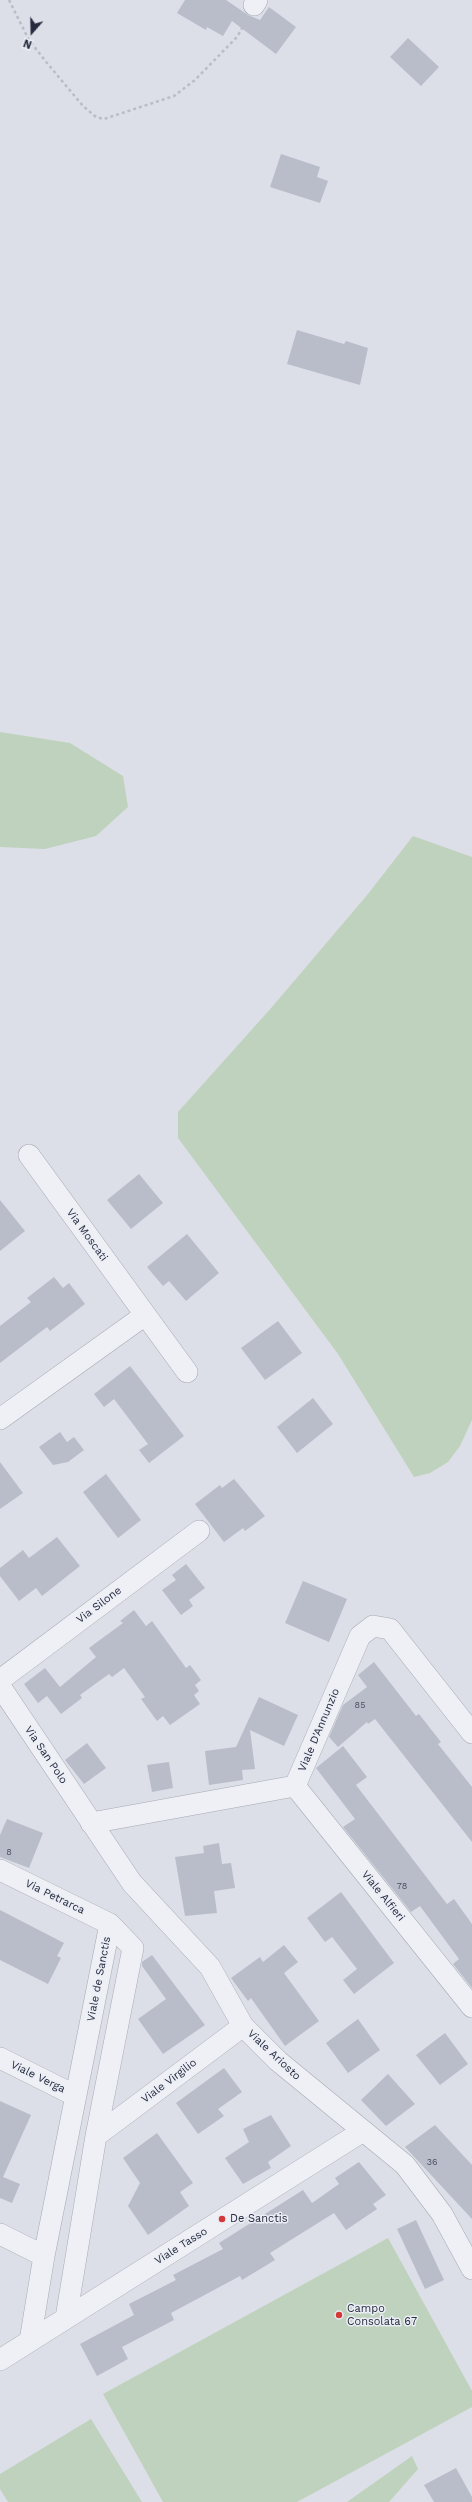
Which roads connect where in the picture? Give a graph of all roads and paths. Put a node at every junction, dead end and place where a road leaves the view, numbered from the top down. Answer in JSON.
{"nodes":[{"id":1,"x":9,"y":0,"type":"edge"},
{"id":2,"x":256,"y":2,"type":"edge"},
{"id":3,"x":29,"y":1156,"type":"dead end"},
{"id":4,"x":145,"y":1315,"type":"junction"},
{"id":5,"x":187,"y":1372,"type":"dead end"},
{"id":6,"x":0,"y":1419,"type":"edge"},
{"id":7,"x":199,"y":1531,"type":"dead end"},
{"id":8,"x":0,"y":1680,"type":"edge"},
{"id":9,"x":0,"y":1686,"type":"edge"},
{"id":10,"x":472,"y":1733,"type":"edge"},
{"id":11,"x":295,"y":1786,"type":"junction"},
{"id":12,"x":91,"y":1823,"type":"junction"},
{"id":13,"x":0,"y":1870,"type":"edge"},
{"id":14,"x":110,"y":1924,"type":"junction"},
{"id":15,"x":472,"y":2007,"type":"edge"},
{"id":16,"x":243,"y":2026,"type":"junction"},
{"id":17,"x":0,"y":2058,"type":"edge"},
{"id":18,"x":76,"y":2096,"type":"junction"},
{"id":19,"x":362,"y":2131,"type":"junction"},
{"id":20,"x":96,"y":2136,"type":"junction"},
{"id":21,"x":0,"y":2234,"type":"edge"},
{"id":22,"x":44,"y":2256,"type":"junction"},
{"id":23,"x":472,"y":2269,"type":"edge"},
{"id":24,"x":66,"y":2318,"type":"junction"},
{"id":25,"x":30,"y":2341,"type":"junction"},
{"id":26,"x":0,"y":2360,"type":"edge"}],
"edges":[{"from":1,"to":2,"type":"path"},
{"from":3,"to":4,"type":"street","name":"Via Moscati"},
{"from":4,"to":5,"type":"street","name":"Via Moscati"},
{"from":4,"to":6,"type":"street"},
{"from":7,"to":8,"type":"street","name":"Via Silone"},
{"from":9,"to":12,"type":"street","name":"Via San Polo"},
{"from":10,"to":11,"type":"street","name":"Viale D'Annunzio"},
{"from":11,"to":12,"type":"street"},
{"from":11,"to":15,"type":"street","name":"Viale Alfieri"},
{"from":12,"to":16,"type":"street","name":"Viale Ariosto"},
{"from":13,"to":14,"type":"street","name":"Via Petrarca"},
{"from":14,"to":18,"type":"street","name":"Viale de Sanctis"},
{"from":14,"to":20,"type":"street","name":"Viale de Sanctis"},
{"from":16,"to":19,"type":"street","name":"Viale Ariosto"},
{"from":16,"to":20,"type":"street","name":"Viale Virgilio"},
{"from":17,"to":18,"type":"street","name":"Viale Verga"},
{"from":18,"to":22,"type":"street","name":"Viale de Sanctis"},
{"from":19,"to":23,"type":"street","name":"Viale Ariosto"},
{"from":19,"to":24,"type":"street","name":"Viale Tasso"},
{"from":20,"to":24,"type":"street","name":"Viale de Sanctis"},
{"from":21,"to":22,"type":"street"},
{"from":22,"to":25,"type":"street","name":"Viale de Sanctis"},
{"from":24,"to":25,"type":"street","name":"Viale Tasso"},
{"from":25,"to":26,"type":"street","name":"Viale Tasso"}]}
